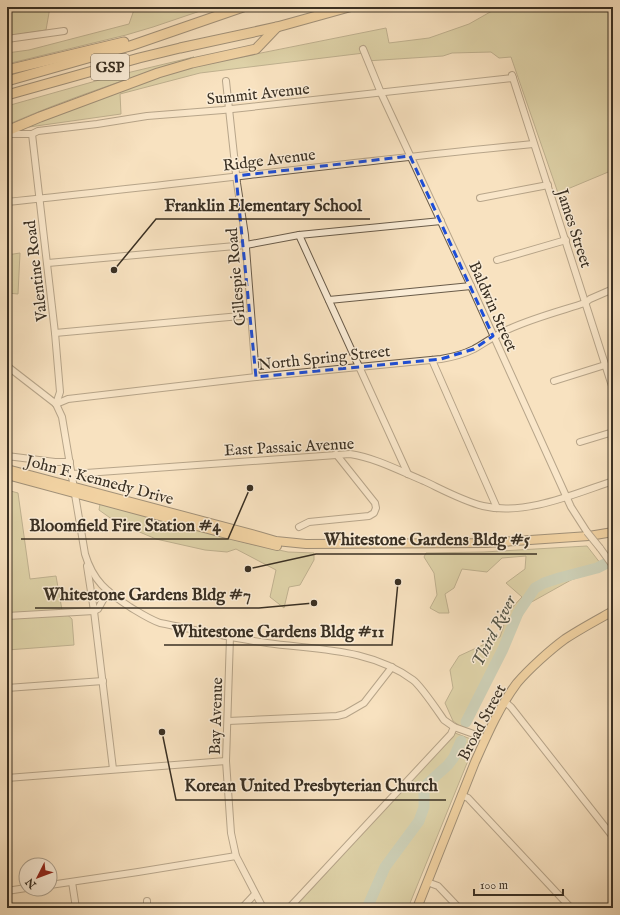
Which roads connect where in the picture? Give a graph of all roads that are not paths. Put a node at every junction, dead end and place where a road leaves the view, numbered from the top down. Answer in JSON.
{"nodes":[{"id":1,"x":243,"y":7,"type":"edge"},
{"id":2,"x":349,"y":7,"type":"edge"},
{"id":3,"x":277,"y":27,"type":"junction"},
{"id":4,"x":174,"y":30,"type":"junction"},
{"id":5,"x":64,"y":31,"type":"dead end"},
{"id":6,"x":7,"y":39,"type":"edge"},
{"id":7,"x":363,"y":50,"type":"dead end"},
{"id":8,"x":7,"y":70,"type":"edge"},
{"id":9,"x":512,"y":77,"type":"joint"},
{"id":10,"x":7,"y":81,"type":"edge"},
{"id":11,"x":226,"y":81,"type":"dead end"},
{"id":12,"x":381,"y":93,"type":"junction"},
{"id":13,"x":7,"y":95,"type":"edge"},
{"id":14,"x":230,"y":109,"type":"junction"},
{"id":15,"x":7,"y":133,"type":"edge"},
{"id":16,"x":32,"y":134,"type":"junction"},
{"id":17,"x":533,"y":144,"type":"junction"},
{"id":18,"x":410,"y":156,"type":"junction"},
{"id":19,"x":236,"y":176,"type":"junction"},
{"id":20,"x":548,"y":185,"type":"junction"},
{"id":21,"x":39,"y":198,"type":"junction"},
{"id":22,"x":480,"y":198,"type":"dead end"},
{"id":23,"x":7,"y":202,"type":"edge"},
{"id":24,"x":441,"y":221,"type":"junction"},
{"id":25,"x":299,"y":235,"type":"junction"},
{"id":26,"x":566,"y":240,"type":"junction"},
{"id":27,"x":246,"y":245,"type":"junction"},
{"id":28,"x":498,"y":260,"type":"dead end"},
{"id":29,"x":48,"y":263,"type":"junction"},
{"id":30,"x":471,"y":286,"type":"junction"},
{"id":31,"x":613,"y":289,"type":"edge"},
{"id":32,"x":329,"y":300,"type":"junction"},
{"id":33,"x":585,"y":303,"type":"junction"},
{"id":34,"x":251,"y":315,"type":"junction"},
{"id":35,"x":55,"y":332,"type":"junction"},
{"id":36,"x":493,"y":336,"type":"junction"},
{"id":37,"x":432,"y":360,"type":"junction"},
{"id":38,"x":7,"y":366,"type":"edge"},
{"id":39,"x":605,"y":366,"type":"junction"},
{"id":40,"x":359,"y":367,"type":"junction"},
{"id":41,"x":256,"y":377,"type":"junction"},
{"id":42,"x":554,"y":381,"type":"dead end"},
{"id":43,"x":613,"y":390,"type":"edge"},
{"id":44,"x":56,"y":404,"type":"junction"},
{"id":45,"x":613,"y":432,"type":"edge"},
{"id":46,"x":580,"y":442,"type":"dead end"},
{"id":47,"x":336,"y":454,"type":"junction"},
{"id":48,"x":7,"y":456,"type":"edge"},
{"id":49,"x":70,"y":462,"type":"junction"},
{"id":50,"x":7,"y":469,"type":"edge"},
{"id":51,"x":72,"y":474,"type":"junction"},
{"id":52,"x":408,"y":474,"type":"junction"},
{"id":53,"x":7,"y":475,"type":"edge"},
{"id":54,"x":613,"y":482,"type":"edge"},
{"id":55,"x":75,"y":490,"type":"junction"},
{"id":56,"x":566,"y":497,"type":"junction"},
{"id":57,"x":497,"y":508,"type":"junction"},
{"id":58,"x":298,"y":527,"type":"dead end"},
{"id":59,"x":613,"y":532,"type":"edge"},
{"id":60,"x":613,"y":538,"type":"edge"},
{"id":61,"x":85,"y":554,"type":"junction"},
{"id":62,"x":613,"y":566,"type":"edge"},
{"id":63,"x":108,"y":591,"type":"junction"},
{"id":64,"x":94,"y":611,"type":"junction"},
{"id":65,"x":613,"y":611,"type":"edge"},
{"id":66,"x":7,"y":616,"type":"edge"},
{"id":67,"x":230,"y":637,"type":"junction"},
{"id":68,"x":392,"y":667,"type":"junction"},
{"id":69,"x":103,"y":681,"type":"junction"},
{"id":70,"x":7,"y":688,"type":"edge"},
{"id":71,"x":504,"y":702,"type":"junction"},
{"id":72,"x":228,"y":721,"type":"junction"},
{"id":73,"x":454,"y":728,"type":"junction"},
{"id":74,"x":485,"y":738,"type":"junction"},
{"id":75,"x":226,"y":761,"type":"junction"},
{"id":76,"x":113,"y":769,"type":"junction"},
{"id":77,"x":7,"y":778,"type":"edge"},
{"id":78,"x":461,"y":795,"type":"junction"},
{"id":79,"x":613,"y":837,"type":"edge"},
{"id":80,"x":236,"y":856,"type":"junction"},
{"id":81,"x":72,"y":882,"type":"junction"},
{"id":82,"x":428,"y":882,"type":"junction"},
{"id":83,"x":58,"y":884,"type":"edge"},
{"id":84,"x":18,"y":889,"type":"edge"},
{"id":85,"x":7,"y":891,"type":"edge"},
{"id":86,"x":255,"y":894,"type":"junction"},
{"id":87,"x":146,"y":901,"type":"dead end"},
{"id":88,"x":76,"y":908,"type":"edge"},
{"id":89,"x":147,"y":908,"type":"edge"},
{"id":90,"x":242,"y":908,"type":"edge"},
{"id":91,"x":263,"y":908,"type":"edge"},
{"id":92,"x":289,"y":908,"type":"edge"},
{"id":93,"x":417,"y":908,"type":"edge"},
{"id":94,"x":459,"y":908,"type":"edge"},
{"id":95,"x":571,"y":908,"type":"edge"}],
"edges":[{"from":1,"to":4,"type":"highway","number":"GSP"},
{"from":2,"to":3,"type":"highway","number":"GSP"},
{"from":3,"to":13,"type":"highway","number":"GSP"},
{"from":3,"to":15,"type":"highway"},
{"from":4,"to":8,"type":"highway"},
{"from":4,"to":10,"type":"highway","number":"GSP"},
{"from":5,"to":6,"type":"street"},
{"from":7,"to":12,"type":"street","name":"Baldwin Street"},
{"from":9,"to":12,"type":"street","name":"Summit Avenue"},
{"from":9,"to":17,"type":"street","name":"James Street"},
{"from":11,"to":14,"type":"street","name":"Gillespie Road"},
{"from":12,"to":14,"type":"street","name":"Summit Avenue"},
{"from":12,"to":18,"type":"street","name":"Baldwin Street"},
{"from":14,"to":16,"type":"street","name":"Summit Avenue"},
{"from":14,"to":19,"type":"street","name":"Gillespie Road"},
{"from":15,"to":16,"type":"street","name":"Summit Avenue"},
{"from":16,"to":21,"type":"street","name":"Valentine Road"},
{"from":17,"to":18,"type":"street","name":"Ridge Avenue"},
{"from":17,"to":20,"type":"street","name":"James Street"},
{"from":18,"to":19,"type":"street","name":"Ridge Avenue"},
{"from":18,"to":24,"type":"street","name":"Baldwin Street"},
{"from":19,"to":21,"type":"street","name":"Ridge Avenue"},
{"from":19,"to":27,"type":"street","name":"Gillespie Road"},
{"from":20,"to":22,"type":"street"},
{"from":20,"to":26,"type":"street","name":"James Street"},
{"from":21,"to":23,"type":"street","name":"Ridge Avenue"},
{"from":21,"to":29,"type":"street","name":"Valentine Road"},
{"from":24,"to":25,"type":"street"},
{"from":24,"to":30,"type":"street","name":"Baldwin Street"},
{"from":25,"to":27,"type":"street"},
{"from":25,"to":32,"type":"street"},
{"from":26,"to":28,"type":"street"},
{"from":26,"to":33,"type":"street","name":"James Street"},
{"from":27,"to":29,"type":"street"},
{"from":27,"to":34,"type":"street","name":"Gillespie Road"},
{"from":29,"to":35,"type":"street","name":"Valentine Road"},
{"from":30,"to":32,"type":"street"},
{"from":30,"to":36,"type":"street","name":"Baldwin Street"},
{"from":31,"to":33,"type":"street","name":"North Spring Street"},
{"from":32,"to":40,"type":"street"},
{"from":33,"to":36,"type":"street","name":"North Spring Street"},
{"from":33,"to":39,"type":"street","name":"James Street"},
{"from":34,"to":35,"type":"street"},
{"from":34,"to":41,"type":"street","name":"Gillespie Road"},
{"from":35,"to":44,"type":"street","name":"Valentine Road"},
{"from":36,"to":37,"type":"street","name":"North Spring Street"},
{"from":36,"to":56,"type":"street","name":"Baldwin Street"},
{"from":37,"to":40,"type":"street","name":"North Spring Street"},
{"from":37,"to":57,"type":"street"},
{"from":38,"to":44,"type":"street"},
{"from":39,"to":42,"type":"street"},
{"from":39,"to":43,"type":"street","name":"James Street"},
{"from":40,"to":41,"type":"street","name":"North Spring Street"},
{"from":40,"to":52,"type":"street"},
{"from":41,"to":44,"type":"street","name":"North Spring Street"},
{"from":44,"to":49,"type":"street"},
{"from":45,"to":46,"type":"street"},
{"from":47,"to":51,"type":"street","name":"East Passaic Avenue"},
{"from":47,"to":52,"type":"street","name":"East Passaic Avenue"},
{"from":47,"to":58,"type":"street"},
{"from":48,"to":49,"type":"street"},
{"from":49,"to":51,"type":"street"},
{"from":50,"to":55,"type":"main road","name":"John F. Kennedy Drive"},
{"from":51,"to":55,"type":"street"},
{"from":52,"to":57,"type":"street","name":"East Passaic Avenue"},
{"from":53,"to":55,"type":"main road","name":"John F. Kennedy Drive"},
{"from":54,"to":56,"type":"street","name":"East Passaic Avenue"},
{"from":55,"to":59,"type":"main road","name":"John F. Kennedy Drive"},
{"from":55,"to":60,"type":"main road","name":"John F. Kennedy Drive"},
{"from":55,"to":61,"type":"street"},
{"from":56,"to":57,"type":"street","name":"East Passaic Avenue"},
{"from":56,"to":62,"type":"street","name":"Baldwin Street","bridge":true},
{"from":61,"to":63,"type":"street"},
{"from":61,"to":64,"type":"street"},
{"from":63,"to":64,"type":"street"},
{"from":63,"to":67,"type":"street"},
{"from":64,"to":66,"type":"street"},
{"from":64,"to":69,"type":"street"},
{"from":65,"to":71,"type":"main road","name":"Broad Street"},
{"from":67,"to":68,"type":"street"},
{"from":67,"to":72,"type":"street","name":"Bay Avenue"},
{"from":68,"to":72,"type":"street"},
{"from":68,"to":73,"type":"street"},
{"from":69,"to":70,"type":"street"},
{"from":69,"to":76,"type":"street"},
{"from":71,"to":74,"type":"main road","name":"Broad Street"},
{"from":71,"to":79,"type":"street"},
{"from":72,"to":75,"type":"street","name":"Bay Avenue"},
{"from":73,"to":74,"type":"street"},
{"from":73,"to":92,"type":"street"},
{"from":74,"to":78,"type":"main road","name":"Broad Street"},
{"from":75,"to":76,"type":"street"},
{"from":75,"to":80,"type":"street","name":"Bay Avenue"},
{"from":76,"to":77,"type":"street"},
{"from":78,"to":82,"type":"main road","name":"Broad Street"},
{"from":78,"to":95,"type":"street"},
{"from":80,"to":81,"type":"street"},
{"from":80,"to":86,"type":"street","name":"Bay Avenue"},
{"from":81,"to":83,"type":"street"},
{"from":81,"to":88,"type":"street"},
{"from":82,"to":93,"type":"main road","name":"Broad Street"},
{"from":82,"to":94,"type":"street"},
{"from":84,"to":85,"type":"street"},
{"from":86,"to":90,"type":"street"},
{"from":86,"to":91,"type":"street","name":"Bay Avenue"},
{"from":87,"to":89,"type":"street"}]}
